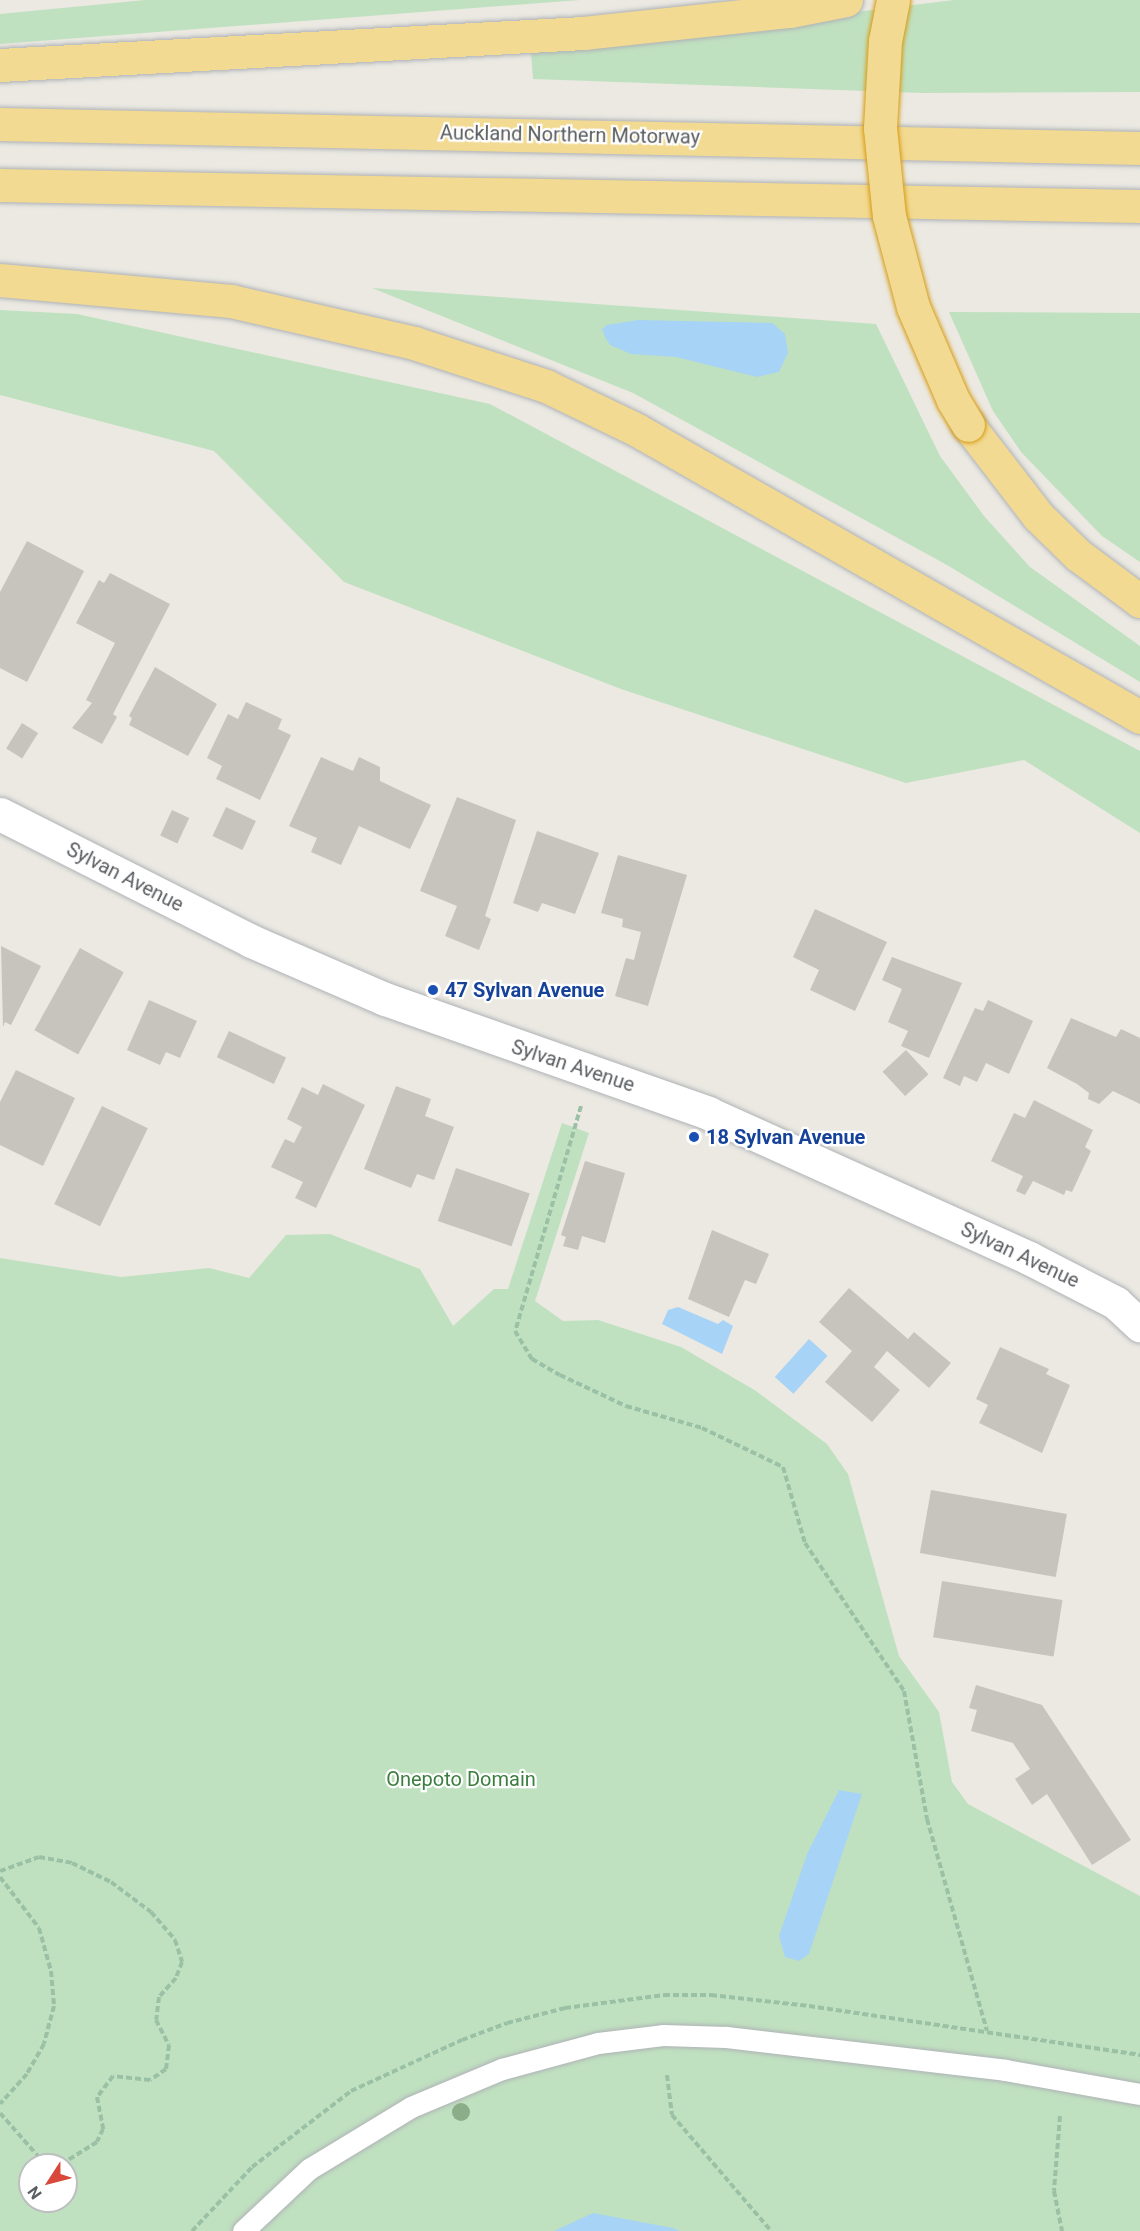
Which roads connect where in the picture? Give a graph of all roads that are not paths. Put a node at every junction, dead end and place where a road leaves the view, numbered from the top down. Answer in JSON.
{"nodes":[{"id":1,"x":846,"y":0,"type":"edge"},
{"id":2,"x":893,"y":0,"type":"edge"},
{"id":3,"x":0,"y":65,"type":"edge"},
{"id":4,"x":0,"y":123,"type":"edge"},
{"id":5,"x":1140,"y":148,"type":"edge"},
{"id":6,"x":0,"y":185,"type":"edge"},
{"id":7,"x":1140,"y":206,"type":"edge"},
{"id":8,"x":0,"y":279,"type":"edge"},
{"id":9,"x":1140,"y":601,"type":"edge"},
{"id":10,"x":1140,"y":717,"type":"edge"},
{"id":11,"x":0,"y":814,"type":"edge"},
{"id":12,"x":1140,"y":1325,"type":"edge"},
{"id":13,"x":1140,"y":2094,"type":"edge"},
{"id":14,"x":243,"y":2231,"type":"edge"}],
"edges":[{"from":1,"to":3,"type":"highway"},
{"from":2,"to":9,"type":"highway","bridge":true},
{"from":4,"to":5,"type":"highway","name":"Auckland Northern Motorway"},
{"from":6,"to":7,"type":"highway"},
{"from":8,"to":10,"type":"highway"},
{"from":11,"to":12,"type":"main road","name":"Sylvan Avenue"},
{"from":13,"to":14,"type":"lane"}]}
